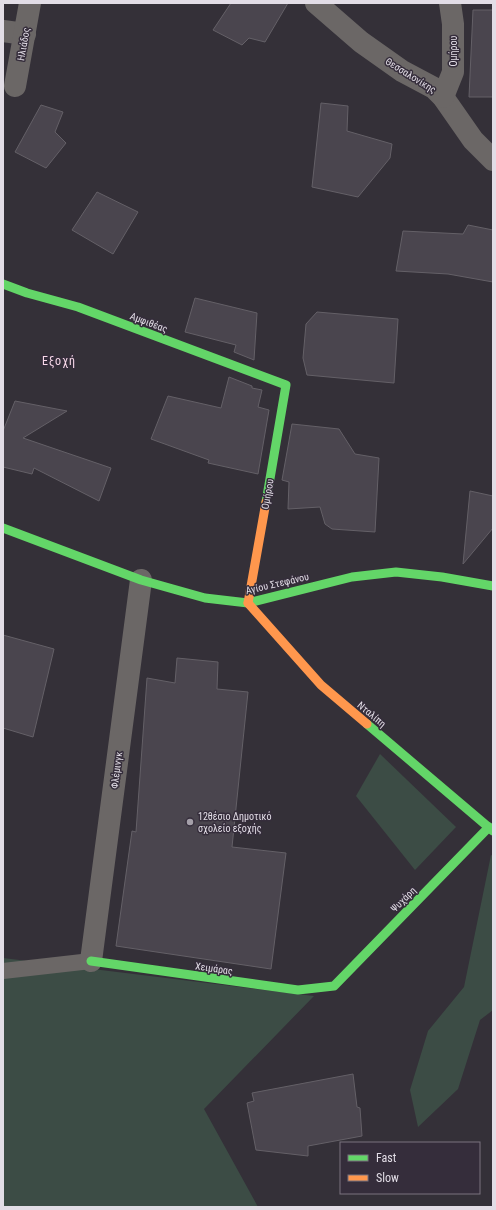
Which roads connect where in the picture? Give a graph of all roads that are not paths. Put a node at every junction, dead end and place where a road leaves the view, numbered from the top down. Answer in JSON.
{"nodes":[{"id":1,"x":30,"y":3,"type":"edge"},
{"id":2,"x":316,"y":3,"type":"edge"},
{"id":3,"x":450,"y":3,"type":"edge"},
{"id":4,"x":3,"y":31,"type":"edge"},
{"id":5,"x":25,"y":34,"type":"junction"},
{"id":6,"x":16,"y":86,"type":"dead end"},
{"id":7,"x":443,"y":97,"type":"junction"},
{"id":8,"x":493,"y":160,"type":"edge"},
{"id":9,"x":3,"y":284,"type":"edge"},
{"id":10,"x":286,"y":385,"type":"joint"},
{"id":11,"x":3,"y":528,"type":"edge"},
{"id":12,"x":141,"y":580,"type":"junction"},
{"id":13,"x":493,"y":586,"type":"edge"},
{"id":14,"x":248,"y":603,"type":"junction"},
{"id":15,"x":491,"y":829,"type":"edge"},
{"id":16,"x":91,"y":961,"type":"junction"},
{"id":17,"x":3,"y":972,"type":"edge"},
{"id":18,"x":334,"y":986,"type":"joint"}],
"edges":[{"from":1,"to":5,"type":"street","name":"Ηλιάδος"},
{"from":2,"to":7,"type":"street","name":"Θεσσαλονίκης"},
{"from":3,"to":7,"type":"street","name":"Ομήρου"},
{"from":4,"to":5,"type":"street"},
{"from":5,"to":6,"type":"street","name":"Ηλιάδος"},
{"from":7,"to":8,"type":"street","name":"Θεσσαλονίκης"},
{"from":9,"to":10,"type":"street","name":"Αμφιθέας"},
{"from":10,"to":14,"type":"street","name":"Ομήρου"},
{"from":11,"to":12,"type":"street","name":"Αγίου Στεφάνου"},
{"from":12,"to":14,"type":"street","name":"Αγίου Στεφάνου"},
{"from":12,"to":16,"type":"street","name":"Φλέμινγκ"},
{"from":13,"to":14,"type":"street","name":"Αγίου Στεφάνου"},
{"from":14,"to":15,"type":"street","name":"Νταλίπη"},
{"from":15,"to":18,"type":"street","name":"Ψυχάρη"},
{"from":16,"to":17,"type":"lane"},
{"from":16,"to":18,"type":"street","name":"Χειμάρας"}]}
